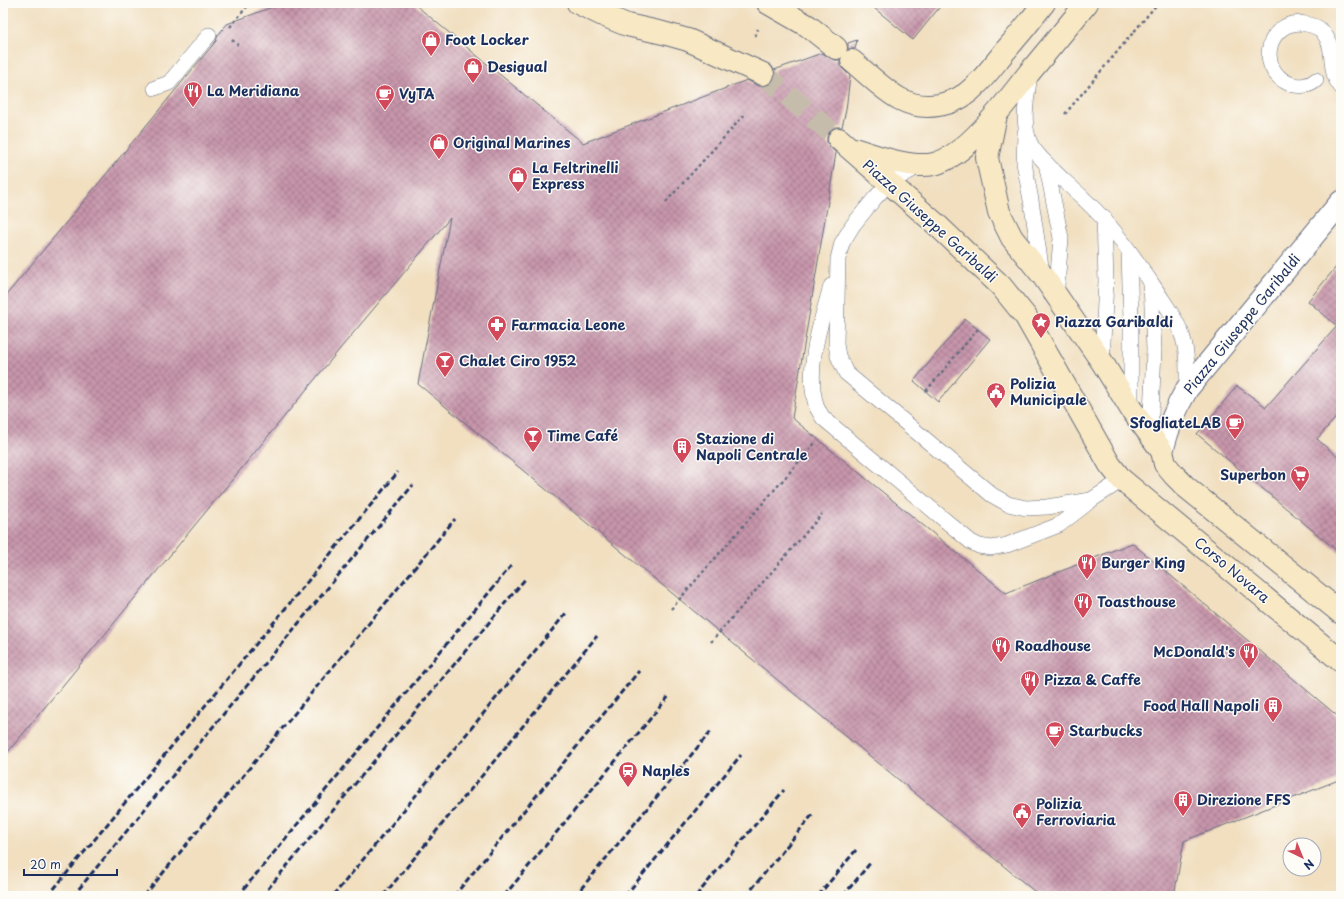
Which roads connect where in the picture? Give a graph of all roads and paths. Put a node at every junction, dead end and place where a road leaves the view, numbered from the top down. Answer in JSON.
{"nodes":[{"id":1,"x":250,"y":3,"type":"edge"},
{"id":2,"x":579,"y":3,"type":"edge"},
{"id":3,"x":768,"y":3,"type":"edge"},
{"id":4,"x":1044,"y":3,"type":"edge"},
{"id":5,"x":1087,"y":3,"type":"edge"},
{"id":6,"x":1158,"y":3,"type":"edge"},
{"id":7,"x":230,"y":27,"type":"dead end"},
{"id":8,"x":209,"y":35,"type":"dead end"},
{"id":9,"x":1030,"y":73,"type":"junction"},
{"id":10,"x":763,"y":74,"type":"tunnel mouth"},
{"id":11,"x":1316,"y":80,"type":"dead end"},
{"id":12,"x":1341,"y":87,"type":"edge"},
{"id":13,"x":155,"y":88,"type":"dead end"},
{"id":14,"x":746,"y":113,"type":"dead end"},
{"id":15,"x":1065,"y":114,"type":"dead end"},
{"id":16,"x":996,"y":115,"type":"junction"},
{"id":17,"x":1025,"y":123,"type":"junction"},
{"id":18,"x":1046,"y":163,"type":"junction"},
{"id":19,"x":919,"y":166,"type":"junction"},
{"id":20,"x":889,"y":183,"type":"junction"},
{"id":21,"x":666,"y":202,"type":"dead end"},
{"id":22,"x":1341,"y":202,"type":"edge"},
{"id":23,"x":1104,"y":217,"type":"junction"},
{"id":24,"x":1129,"y":251,"type":"junction"},
{"id":25,"x":838,"y":259,"type":"junction"},
{"id":26,"x":1043,"y":276,"type":"junction"},
{"id":27,"x":1151,"y":283,"type":"junction"},
{"id":28,"x":1056,"y":297,"type":"junction"},
{"id":29,"x":978,"y":329,"type":"dead end"},
{"id":30,"x":1102,"y":362,"type":"junction"},
{"id":31,"x":1187,"y":389,"type":"junction"},
{"id":32,"x":926,"y":391,"type":"dead end"},
{"id":33,"x":1131,"y":409,"type":"junction"},
{"id":34,"x":819,"y":439,"type":"dead end"},
{"id":35,"x":1156,"y":443,"type":"junction"},
{"id":36,"x":1122,"y":480,"type":"junction"},
{"id":37,"x":1091,"y":500,"type":"junction"},
{"id":38,"x":822,"y":514,"type":"dead end"},
{"id":39,"x":671,"y":609,"type":"dead end"},
{"id":40,"x":1341,"y":613,"type":"edge"},
{"id":41,"x":711,"y":642,"type":"dead end"},
{"id":42,"x":1341,"y":661,"type":"edge"}],
"edges":[{"from":1,"to":7,"type":"path"},
{"from":2,"to":10,"type":"main road"},
{"from":3,"to":4,"type":"main road"},
{"from":5,"to":9,"type":"main road","name":"Piazza Giuseppe Garibaldi"},
{"from":6,"to":15,"type":"path"},
{"from":8,"to":13,"type":"lane"},
{"from":9,"to":16,"type":"main road","name":"Piazza Giuseppe Garibaldi"},
{"from":9,"to":17,"type":"lane"},
{"from":11,"to":12,"type":"lane"},
{"from":14,"to":21,"type":"path"},
{"from":16,"to":19,"type":"main road","name":"Piazza Giuseppe Garibaldi"},
{"from":16,"to":26,"type":"main road","name":"Piazza Giuseppe Garibaldi"},
{"from":17,"to":18,"type":"lane"},
{"from":17,"to":26,"type":"lane"},
{"from":18,"to":23,"type":"lane"},
{"from":18,"to":28,"type":"lane"},
{"from":19,"to":20,"type":"lane"},
{"from":19,"to":20,"type":"main road","name":"Piazza Giuseppe Garibaldi"},
{"from":20,"to":25,"type":"lane"},
{"from":20,"to":36,"type":"main road","name":"Piazza Giuseppe Garibaldi"},
{"from":22,"to":31,"type":"street","name":"Piazza Giuseppe Garibaldi"},
{"from":23,"to":24,"type":"lane"},
{"from":23,"to":30,"type":"lane"},
{"from":24,"to":27,"type":"lane"},
{"from":24,"to":33,"type":"lane"},
{"from":25,"to":37,"type":"lane"},
{"from":25,"to":37,"type":"lane"},
{"from":26,"to":28,"type":"main road","name":"Piazza Giuseppe Garibaldi"},
{"from":27,"to":31,"type":"lane"},
{"from":27,"to":35,"type":"lane"},
{"from":28,"to":30,"type":"main road","name":"Piazza Giuseppe Garibaldi"},
{"from":29,"to":32,"type":"path"},
{"from":30,"to":33,"type":"main road","name":"Piazza Giuseppe Garibaldi"},
{"from":31,"to":35,"type":"street","name":"Piazza Giuseppe Garibaldi"},
{"from":33,"to":35,"type":"main road","name":"Piazza Giuseppe Garibaldi"},
{"from":34,"to":39,"type":"path"},
{"from":35,"to":40,"type":"main road"},
{"from":36,"to":37,"type":"lane"},
{"from":36,"to":42,"type":"main road","name":"Corso Novara"},
{"from":38,"to":41,"type":"path"}]}
